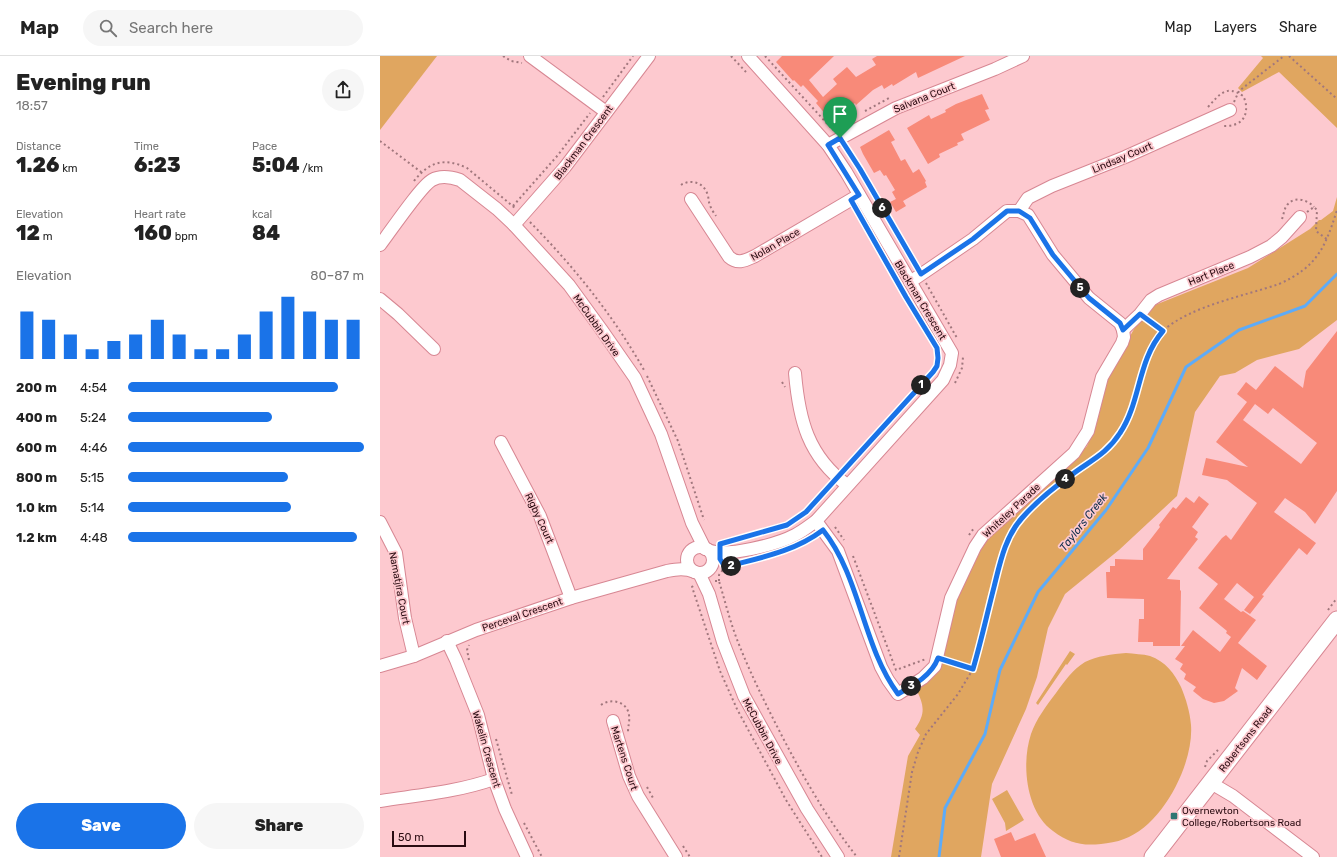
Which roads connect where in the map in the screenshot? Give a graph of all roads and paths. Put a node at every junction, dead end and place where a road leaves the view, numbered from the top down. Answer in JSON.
{"nodes":[{"id":1,"x":502,"y":56,"type":"edge"},
{"id":2,"x":633,"y":56,"type":"edge"},
{"id":3,"x":649,"y":56,"type":"edge"},
{"id":4,"x":748,"y":56,"type":"edge"},
{"id":5,"x":765,"y":56,"type":"edge"},
{"id":6,"x":1024,"y":56,"type":"edge"},
{"id":7,"x":1284,"y":56,"type":"edge"},
{"id":8,"x":1289,"y":56,"type":"edge"},
{"id":9,"x":528,"y":61,"type":"edge"},
{"id":10,"x":1238,"y":93,"type":"junction"},
{"id":11,"x":1337,"y":98,"type":"edge"},
{"id":12,"x":584,"y":109,"type":"dead end"},
{"id":13,"x":1205,"y":109,"type":"dead end"},
{"id":14,"x":598,"y":110,"type":"junction"},
{"id":15,"x":1230,"y":110,"type":"joint"},
{"id":16,"x":1221,"y":126,"type":"dead end"},
{"id":17,"x":840,"y":138,"type":"junction"},
{"id":18,"x":380,"y":140,"type":"edge"},
{"id":19,"x":828,"y":145,"type":"junction"},
{"id":20,"x":421,"y":172,"type":"junction"},
{"id":21,"x":411,"y":184,"type":"dead end"},
{"id":22,"x":681,"y":185,"type":"dead end"},
{"id":23,"x":859,"y":195,"type":"junction"},
{"id":24,"x":692,"y":200,"type":"dead end"},
{"id":25,"x":513,"y":206,"type":"junction"},
{"id":26,"x":1314,"y":207,"type":"junction"},
{"id":27,"x":1337,"y":210,"type":"edge"},
{"id":28,"x":1019,"y":211,"type":"junction"},
{"id":29,"x":523,"y":215,"type":"junction"},
{"id":30,"x":717,"y":216,"type":"dead end"},
{"id":31,"x":1300,"y":217,"type":"joint"},
{"id":32,"x":1281,"y":224,"type":"dead end"},
{"id":33,"x":514,"y":225,"type":"junction"},
{"id":34,"x":1328,"y":240,"type":"junction"},
{"id":35,"x":380,"y":245,"type":"edge"},
{"id":36,"x":921,"y":274,"type":"junction"},
{"id":37,"x":910,"y":282,"type":"junction"},
{"id":38,"x":380,"y":299,"type":"edge"},
{"id":39,"x":1140,"y":314,"type":"junction"},
{"id":40,"x":1123,"y":330,"type":"junction"},
{"id":41,"x":1163,"y":331,"type":"junction"},
{"id":42,"x":958,"y":341,"type":"dead end"},
{"id":43,"x":937,"y":348,"type":"dead end"},
{"id":44,"x":434,"y":349,"type":"dead end"},
{"id":45,"x":964,"y":355,"type":"dead end"},
{"id":46,"x":795,"y":373,"type":"dead end"},
{"id":47,"x":953,"y":384,"type":"dead end"},
{"id":48,"x":501,"y":442,"type":"dead end"},
{"id":49,"x":843,"y":481,"type":"junction"},
{"id":50,"x":380,"y":522,"type":"edge"},
{"id":51,"x":692,"y":523,"type":"junction"},
{"id":52,"x":704,"y":524,"type":"dead end"},
{"id":53,"x":819,"y":525,"type":"junction"},
{"id":54,"x":977,"y":526,"type":"dead end"},
{"id":55,"x":968,"y":537,"type":"dead end"},
{"id":56,"x":739,"y":540,"type":"dead end"},
{"id":57,"x":848,"y":546,"type":"dead end"},
{"id":58,"x":707,"y":550,"type":"junction"},
{"id":59,"x":851,"y":552,"type":"dead end"},
{"id":60,"x":690,"y":553,"type":"junction"},
{"id":61,"x":752,"y":560,"type":"dead end"},
{"id":62,"x":713,"y":566,"type":"junction"},
{"id":63,"x":667,"y":571,"type":"junction"},
{"id":64,"x":719,"y":581,"type":"dead end"},
{"id":65,"x":571,"y":598,"type":"junction"},
{"id":66,"x":1337,"y":620,"type":"edge"},
{"id":67,"x":447,"y":641,"type":"junction"},
{"id":68,"x":471,"y":643,"type":"dead end"},
{"id":69,"x":414,"y":656,"type":"junction"},
{"id":70,"x":933,"y":658,"type":"junction"},
{"id":71,"x":380,"y":666,"type":"edge"},
{"id":72,"x":471,"y":666,"type":"dead end"},
{"id":73,"x":973,"y":669,"type":"junction"},
{"id":74,"x":600,"y":705,"type":"dead end"},
{"id":75,"x":613,"y":721,"type":"dead end"},
{"id":76,"x":494,"y":733,"type":"dead end"},
{"id":77,"x":629,"y":737,"type":"dead end"},
{"id":78,"x":494,"y":779,"type":"junction"},
{"id":79,"x":1213,"y":780,"type":"junction"},
{"id":80,"x":646,"y":786,"type":"dead end"},
{"id":81,"x":514,"y":800,"type":"dead end"},
{"id":82,"x":654,"y":800,"type":"dead end"},
{"id":83,"x":380,"y":801,"type":"edge"},
{"id":84,"x":524,"y":822,"type":"dead end"},
{"id":85,"x":683,"y":845,"type":"dead end"},
{"id":86,"x":1305,"y":855,"type":"edge"},
{"id":87,"x":527,"y":857,"type":"edge"},
{"id":88,"x":542,"y":857,"type":"edge"},
{"id":89,"x":676,"y":857,"type":"edge"},
{"id":90,"x":690,"y":857,"type":"edge"},
{"id":91,"x":838,"y":857,"type":"edge"},
{"id":92,"x":899,"y":857,"type":"edge"},
{"id":93,"x":1153,"y":857,"type":"edge"}],
"edges":[{"from":1,"to":9,"type":"path"},
{"from":2,"to":14,"type":"path"},
{"from":3,"to":14,"type":"street","name":"Blackman Crescent"},
{"from":4,"to":19,"type":"street","name":"Blackman Crescent"},
{"from":5,"to":17,"type":"path"},
{"from":6,"to":17,"type":"street","name":"Salvana Court"},
{"from":7,"to":10,"type":"path"},
{"from":8,"to":11,"type":"path"},
{"from":9,"to":14,"type":"street"},
{"from":10,"to":13,"type":"path"},
{"from":10,"to":15,"type":"path"},
{"from":10,"to":16,"type":"path"},
{"from":12,"to":14,"type":"path"},
{"from":14,"to":25,"type":"path"},
{"from":14,"to":29,"type":"street","name":"Blackman Crescent"},
{"from":15,"to":28,"type":"street","name":"Lindsay Court"},
{"from":17,"to":19,"type":"street","name":"Salvana Court"},
{"from":17,"to":36,"type":"path"},
{"from":18,"to":20,"type":"path"},
{"from":19,"to":23,"type":"street","name":"Blackman Crescent"},
{"from":20,"to":21,"type":"path"},
{"from":20,"to":25,"type":"path"},
{"from":22,"to":30,"type":"path"},
{"from":23,"to":24,"type":"street","name":"Nolan Place"},
{"from":23,"to":37,"type":"street","name":"Blackman Crescent"},
{"from":25,"to":29,"type":"path"},
{"from":26,"to":31,"type":"path"},
{"from":26,"to":32,"type":"path"},
{"from":26,"to":34,"type":"path"},
{"from":27,"to":34,"type":"path"},
{"from":28,"to":36,"type":"street"},
{"from":28,"to":40,"type":"street"},
{"from":29,"to":33,"type":"street","name":"Blackman Crescent"},
{"from":29,"to":52,"type":"path"},
{"from":31,"to":39,"type":"street","name":"Hart Place"},
{"from":33,"to":35,"type":"street","name":"McCubbin Drive"},
{"from":33,"to":51,"type":"street","name":"McCubbin Drive"},
{"from":34,"to":41,"type":"path"},
{"from":36,"to":37,"type":"street"},
{"from":36,"to":42,"type":"path"},
{"from":37,"to":49,"type":"street","name":"Blackman Crescent"},
{"from":38,"to":44,"type":"street"},
{"from":39,"to":40,"type":"street","name":"Hart Place"},
{"from":39,"to":41,"type":"path"},
{"from":40,"to":70,"type":"street","name":"Whiteley Parade"},
{"from":41,"to":73,"type":"path"},
{"from":43,"to":49,"type":"path"},
{"from":45,"to":47,"type":"path"},
{"from":46,"to":49,"type":"street"},
{"from":48,"to":65,"type":"street","name":"Rigby Court"},
{"from":49,"to":53,"type":"street","name":"Blackman Crescent"},
{"from":49,"to":56,"type":"path"},
{"from":50,"to":69,"type":"street","name":"Namatjira Court"},
{"from":51,"to":58,"type":"street","name":"McCubbin Drive"},
{"from":51,"to":60,"type":"street","name":"McCubbin Drive"},
{"from":53,"to":57,"type":"path"},
{"from":53,"to":62,"type":"street","name":"Blackman Crescent"},
{"from":53,"to":70,"type":"street","name":"Whiteley Parade"},
{"from":54,"to":55,"type":"path"},
{"from":58,"to":60,"type":"street","name":"Blackman Crescent"},
{"from":58,"to":62,"type":"street","name":"McCubbin Drive"},
{"from":58,"to":62,"type":"street","name":"Blackman Crescent"},
{"from":59,"to":70,"type":"path"},
{"from":60,"to":62,"type":"street"},
{"from":60,"to":63,"type":"street","name":"Perceval Crescent"},
{"from":61,"to":62,"type":"path"},
{"from":62,"to":63,"type":"street","name":"Perceval Crescent"},
{"from":62,"to":64,"type":"path"},
{"from":62,"to":91,"type":"street","name":"McCubbin Drive"},
{"from":63,"to":65,"type":"street","name":"Perceval Crescent"},
{"from":65,"to":67,"type":"street","name":"Perceval Crescent"},
{"from":66,"to":79,"type":"street","name":"Robertsons Road"},
{"from":67,"to":69,"type":"street","name":"Perceval Crescent"},
{"from":67,"to":78,"type":"street","name":"Wakelin Crescent"},
{"from":68,"to":72,"type":"path"},
{"from":69,"to":71,"type":"street","name":"Perceval Crescent"},
{"from":70,"to":73,"type":"path"},
{"from":73,"to":92,"type":"path"},
{"from":74,"to":77,"type":"path"},
{"from":75,"to":89,"type":"street","name":"Martens Court"},
{"from":76,"to":81,"type":"path"},
{"from":78,"to":83,"type":"street"},
{"from":78,"to":87,"type":"street","name":"Wakelin Crescent"},
{"from":79,"to":86,"type":"street"},
{"from":79,"to":93,"type":"street","name":"Robertsons Road"},
{"from":80,"to":82,"type":"path"},
{"from":84,"to":88,"type":"path"},
{"from":85,"to":90,"type":"path"}]}
